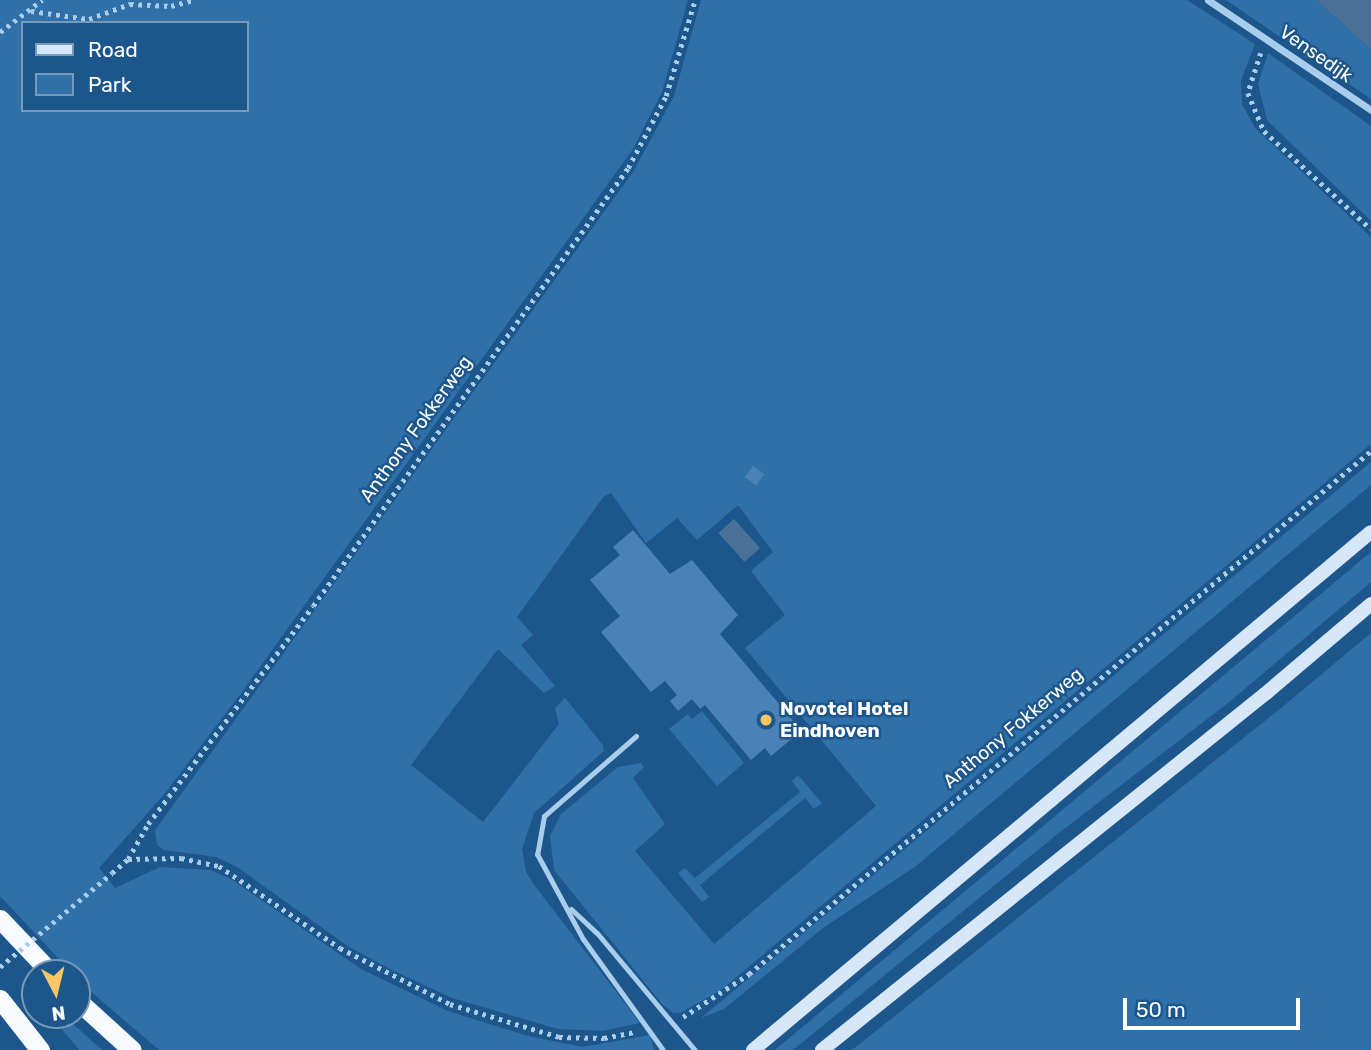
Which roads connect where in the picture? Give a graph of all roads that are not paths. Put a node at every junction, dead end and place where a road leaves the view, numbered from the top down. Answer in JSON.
{"nodes":[{"id":1,"x":1208,"y":0,"type":"edge"},
{"id":2,"x":1371,"y":110,"type":"edge"},
{"id":3,"x":1371,"y":533,"type":"edge"},
{"id":4,"x":1371,"y":604,"type":"edge"},
{"id":5,"x":636,"y":736,"type":"dead end"},
{"id":6,"x":568,"y":906,"type":"junction"},
{"id":7,"x":0,"y":919,"type":"edge"},
{"id":8,"x":38,"y":959,"type":"edge"},
{"id":9,"x":0,"y":999,"type":"edge"},
{"id":10,"x":91,"y":1013,"type":"edge"},
{"id":11,"x":40,"y":1050,"type":"edge"},
{"id":12,"x":132,"y":1050,"type":"edge"},
{"id":13,"x":663,"y":1050,"type":"edge"},
{"id":14,"x":695,"y":1050,"type":"edge"},
{"id":15,"x":753,"y":1050,"type":"edge"},
{"id":16,"x":822,"y":1050,"type":"edge"}],
"edges":[{"from":1,"to":2,"type":"street","name":"Vensedijk"},
{"from":3,"to":15,"type":"main road"},
{"from":4,"to":16,"type":"main road"},
{"from":5,"to":6,"type":"lane"},
{"from":6,"to":13,"type":"lane"},
{"from":6,"to":14,"type":"lane"},
{"from":7,"to":8,"type":"highway"},
{"from":9,"to":11,"type":"highway"},
{"from":10,"to":12,"type":"highway"}]}
